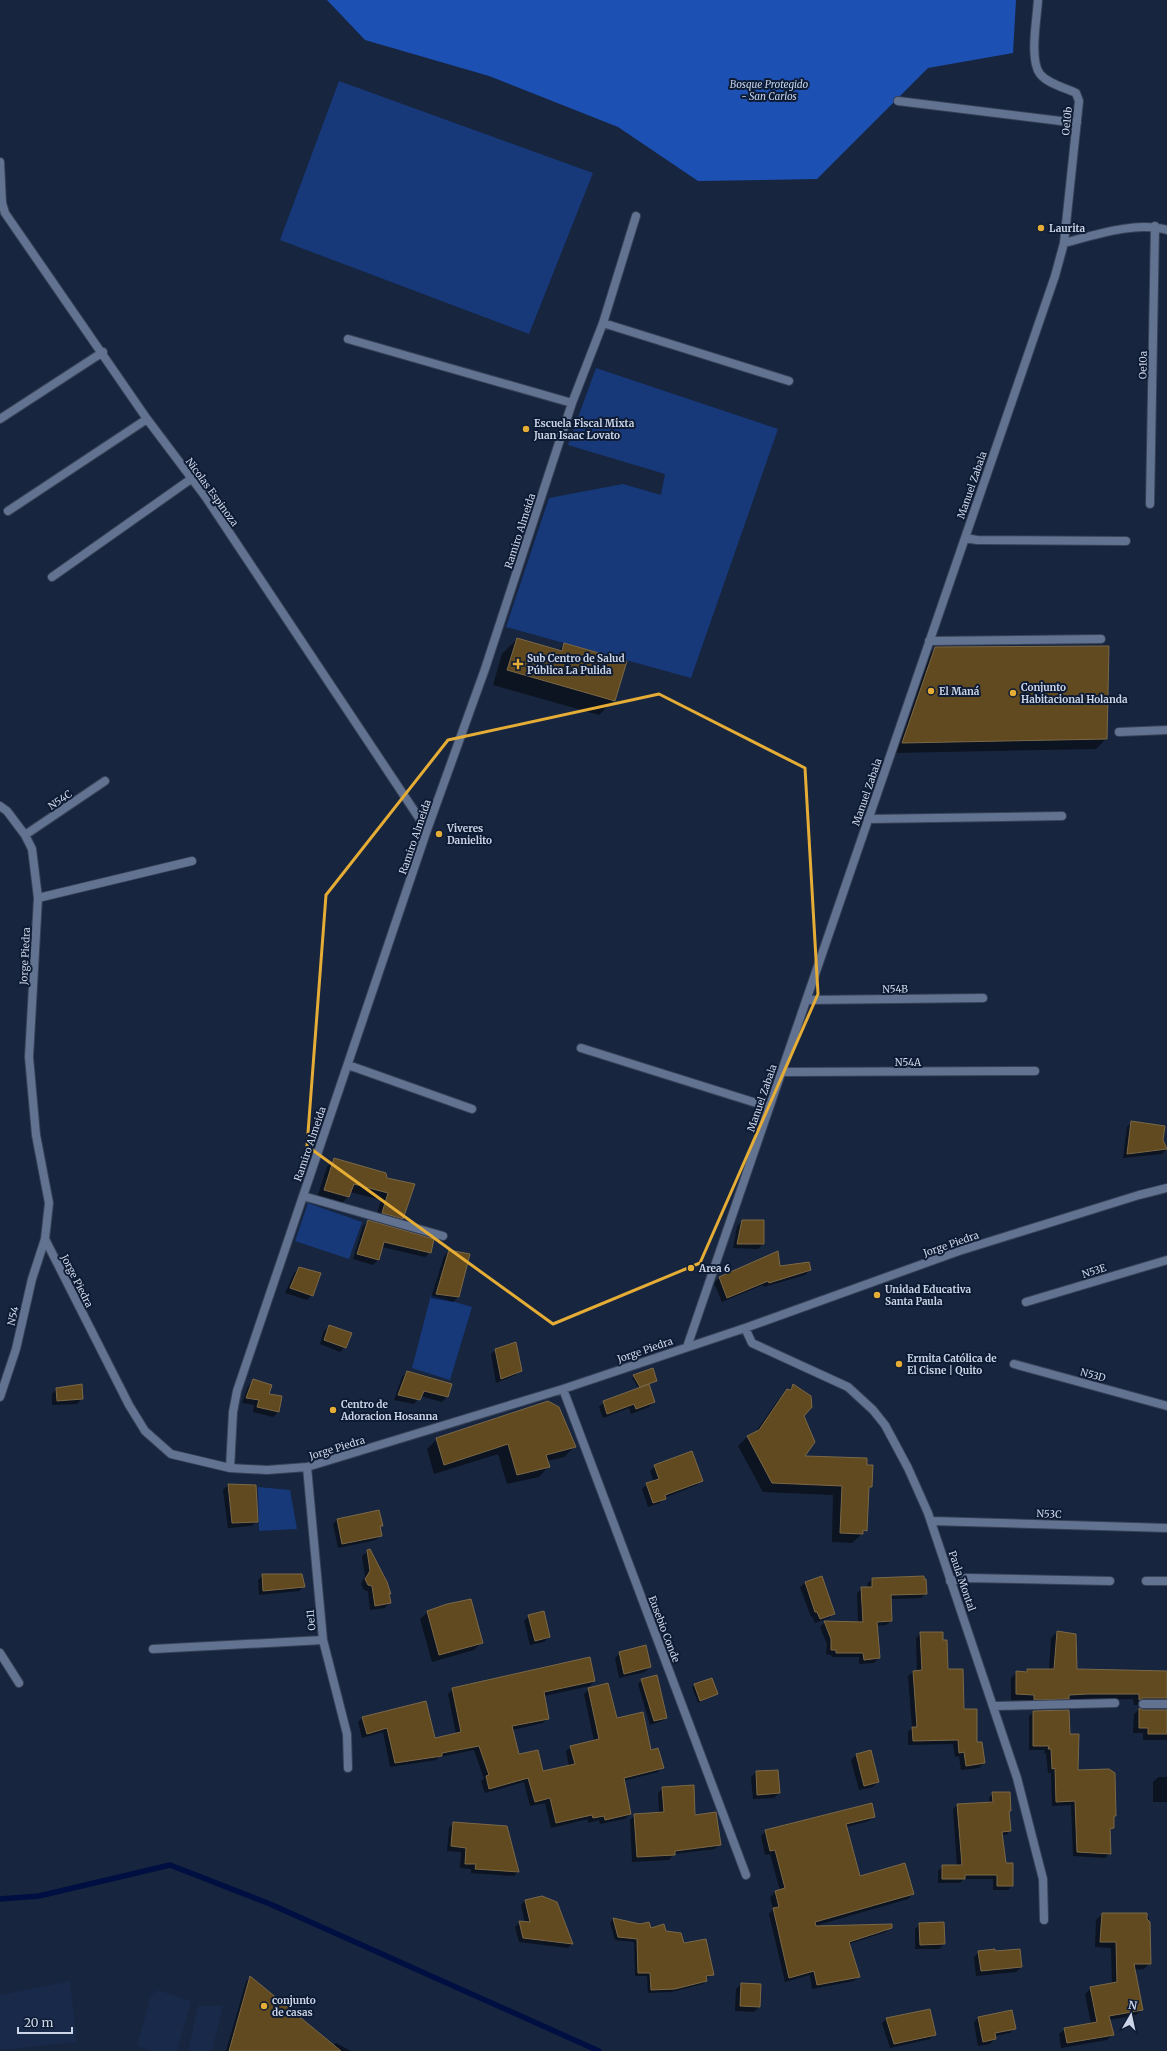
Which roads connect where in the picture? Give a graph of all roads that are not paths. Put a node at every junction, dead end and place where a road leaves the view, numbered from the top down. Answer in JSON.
{"nodes":[{"id":1,"x":1038,"y":0,"type":"edge"},
{"id":2,"x":898,"y":101,"type":"dead end"},
{"id":3,"x":1077,"y":123,"type":"junction"},
{"id":4,"x":0,"y":162,"type":"edge"},
{"id":5,"x":636,"y":216,"type":"dead end"},
{"id":6,"x":1155,"y":226,"type":"junction"},
{"id":7,"x":1167,"y":230,"type":"edge"},
{"id":8,"x":1064,"y":243,"type":"junction"},
{"id":9,"x":603,"y":323,"type":"junction"},
{"id":10,"x":348,"y":339,"type":"dead end"},
{"id":11,"x":103,"y":352,"type":"junction"},
{"id":12,"x":789,"y":381,"type":"dead end"},
{"id":13,"x":572,"y":404,"type":"junction"},
{"id":14,"x":0,"y":419,"type":"edge"},
{"id":15,"x":147,"y":419,"type":"junction"},
{"id":16,"x":191,"y":479,"type":"junction"},
{"id":17,"x":1150,"y":504,"type":"dead end"},
{"id":18,"x":8,"y":511,"type":"dead end"},
{"id":19,"x":965,"y":538,"type":"junction"},
{"id":20,"x":1126,"y":541,"type":"dead end"},
{"id":21,"x":52,"y":577,"type":"dead end"},
{"id":22,"x":1100,"y":640,"type":"dead end"},
{"id":23,"x":928,"y":641,"type":"junction"},
{"id":24,"x":1167,"y":730,"type":"edge"},
{"id":25,"x":1119,"y":732,"type":"dead end"},
{"id":26,"x":105,"y":781,"type":"dead end"},
{"id":27,"x":0,"y":806,"type":"edge"},
{"id":28,"x":1062,"y":816,"type":"dead end"},
{"id":29,"x":868,"y":819,"type":"junction"},
{"id":30,"x":427,"y":830,"type":"junction"},
{"id":31,"x":25,"y":834,"type":"junction"},
{"id":32,"x":192,"y":861,"type":"dead end"},
{"id":33,"x":38,"y":898,"type":"junction"},
{"id":34,"x":983,"y":998,"type":"dead end"},
{"id":35,"x":807,"y":1000,"type":"junction"},
{"id":36,"x":581,"y":1048,"type":"dead end"},
{"id":37,"x":348,"y":1065,"type":"junction"},
{"id":38,"x":782,"y":1072,"type":"junction"},
{"id":39,"x":1035,"y":1072,"type":"dead end"},
{"id":40,"x":769,"y":1107,"type":"junction"},
{"id":41,"x":472,"y":1109,"type":"dead end"},
{"id":42,"x":1167,"y":1188,"type":"edge"},
{"id":43,"x":303,"y":1196,"type":"junction"},
{"id":44,"x":443,"y":1236,"type":"dead end"},
{"id":45,"x":44,"y":1239,"type":"junction"},
{"id":46,"x":1167,"y":1260,"type":"edge"},
{"id":47,"x":1026,"y":1302,"type":"dead end"},
{"id":48,"x":745,"y":1328,"type":"junction"},
{"id":49,"x":687,"y":1347,"type":"junction"},
{"id":50,"x":1014,"y":1364,"type":"dead end"},
{"id":51,"x":563,"y":1389,"type":"junction"},
{"id":52,"x":0,"y":1397,"type":"edge"},
{"id":53,"x":1167,"y":1406,"type":"edge"},
{"id":54,"x":230,"y":1468,"type":"junction"},
{"id":55,"x":307,"y":1468,"type":"junction"},
{"id":56,"x":931,"y":1521,"type":"junction"},
{"id":57,"x":1167,"y":1528,"type":"edge"},
{"id":58,"x":950,"y":1581,"type":"junction"},
{"id":59,"x":1110,"y":1581,"type":"dead end"},
{"id":60,"x":1146,"y":1581,"type":"dead end"},
{"id":61,"x":1167,"y":1581,"type":"edge"},
{"id":62,"x":323,"y":1640,"type":"junction"},
{"id":63,"x":153,"y":1649,"type":"dead end"},
{"id":64,"x":0,"y":1653,"type":"edge"},
{"id":65,"x":19,"y":1683,"type":"dead end"},
{"id":66,"x":1115,"y":1703,"type":"dead end"},
{"id":67,"x":1143,"y":1704,"type":"dead end"},
{"id":68,"x":1167,"y":1704,"type":"edge"},
{"id":69,"x":994,"y":1706,"type":"junction"},
{"id":70,"x":348,"y":1768,"type":"dead end"},
{"id":71,"x":746,"y":1875,"type":"dead end"},
{"id":72,"x":1044,"y":1920,"type":"dead end"}],
"edges":[{"from":1,"to":3,"type":"street","name":"Oe10b"},
{"from":2,"to":3,"type":"street"},
{"from":3,"to":8,"type":"street","name":"Oe10b"},
{"from":4,"to":11,"type":"street","name":"Nicolas Espinoza"},
{"from":5,"to":9,"type":"street","name":"Ramiro Almeida"},
{"from":6,"to":7,"type":"street"},
{"from":6,"to":8,"type":"street"},
{"from":6,"to":17,"type":"street","name":"Oe10a"},
{"from":8,"to":19,"type":"street","name":"Manuel Zabala"},
{"from":9,"to":12,"type":"street"},
{"from":9,"to":13,"type":"street","name":"Ramiro Almeida"},
{"from":10,"to":13,"type":"street"},
{"from":11,"to":14,"type":"street"},
{"from":11,"to":15,"type":"street","name":"Nicolas Espinoza"},
{"from":13,"to":30,"type":"street","name":"Ramiro Almeida"},
{"from":15,"to":16,"type":"street","name":"Nicolas Espinoza"},
{"from":15,"to":18,"type":"street"},
{"from":16,"to":21,"type":"street"},
{"from":16,"to":30,"type":"street","name":"Nicolas Espinoza"},
{"from":19,"to":20,"type":"street"},
{"from":19,"to":23,"type":"street","name":"Manuel Zabala"},
{"from":22,"to":23,"type":"street"},
{"from":23,"to":29,"type":"street","name":"Manuel Zabala"},
{"from":24,"to":25,"type":"street"},
{"from":26,"to":31,"type":"street","name":"N54C"},
{"from":27,"to":31,"type":"street","name":"Jorge Piedra"},
{"from":28,"to":29,"type":"street"},
{"from":29,"to":35,"type":"street","name":"Manuel Zabala"},
{"from":30,"to":37,"type":"street","name":"Ramiro Almeida"},
{"from":31,"to":33,"type":"street","name":"Jorge Piedra"},
{"from":32,"to":33,"type":"street"},
{"from":33,"to":45,"type":"street","name":"Jorge Piedra"},
{"from":34,"to":35,"type":"street","name":"N54B"},
{"from":35,"to":38,"type":"street","name":"Manuel Zabala"},
{"from":36,"to":40,"type":"street"},
{"from":37,"to":41,"type":"street"},
{"from":37,"to":43,"type":"street","name":"Ramiro Almeida"},
{"from":38,"to":39,"type":"street","name":"N54A"},
{"from":38,"to":40,"type":"street","name":"Manuel Zabala"},
{"from":40,"to":49,"type":"street","name":"Manuel Zabala"},
{"from":42,"to":48,"type":"street","name":"Jorge Piedra"},
{"from":43,"to":44,"type":"street"},
{"from":43,"to":54,"type":"street","name":"Ramiro Almeida"},
{"from":45,"to":52,"type":"street","name":"N54"},
{"from":45,"to":54,"type":"street","name":"Jorge Piedra"},
{"from":46,"to":47,"type":"street","name":"N53E"},
{"from":48,"to":49,"type":"street","name":"Jorge Piedra"},
{"from":48,"to":56,"type":"street","name":"Paula Montal"},
{"from":49,"to":51,"type":"street","name":"Jorge Piedra"},
{"from":50,"to":53,"type":"street","name":"N53D"},
{"from":51,"to":55,"type":"street","name":"Jorge Piedra"},
{"from":51,"to":71,"type":"street","name":"Eusebio Conde"},
{"from":54,"to":55,"type":"street","name":"Jorge Piedra"},
{"from":55,"to":62,"type":"street","name":"Oe11"},
{"from":56,"to":57,"type":"street","name":"N53C"},
{"from":56,"to":58,"type":"street","name":"Paula Montal"},
{"from":58,"to":59,"type":"street"},
{"from":58,"to":69,"type":"street","name":"Paula Montal"},
{"from":60,"to":61,"type":"street"},
{"from":62,"to":63,"type":"street"},
{"from":62,"to":70,"type":"street","name":"Oe11"},
{"from":64,"to":65,"type":"street"},
{"from":66,"to":69,"type":"street"},
{"from":67,"to":68,"type":"street"},
{"from":69,"to":72,"type":"street","name":"Paula Montal"}]}
